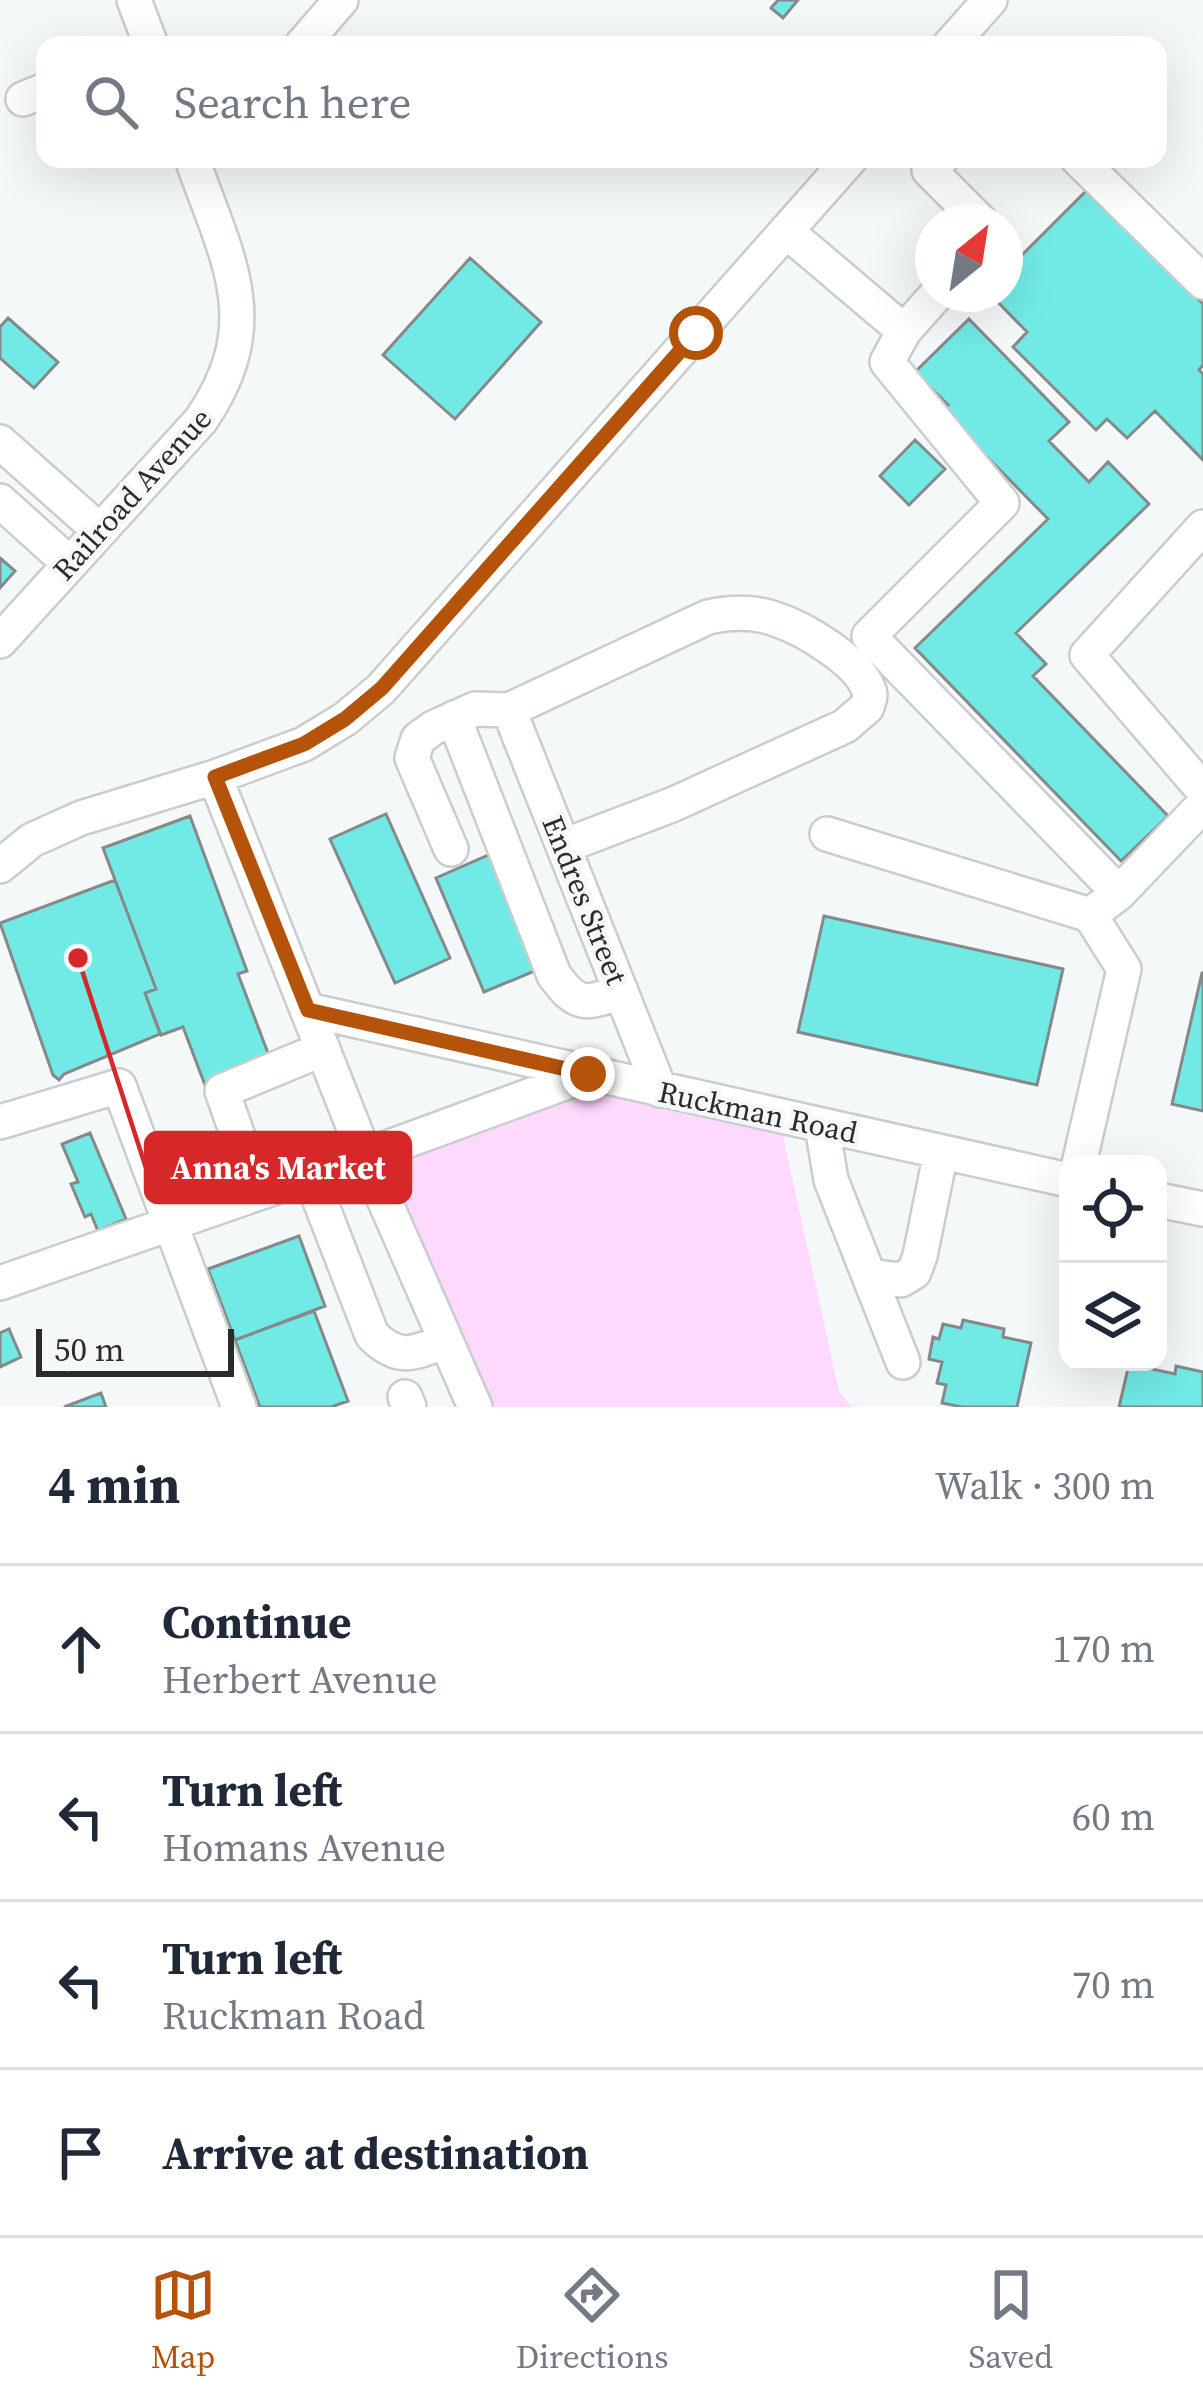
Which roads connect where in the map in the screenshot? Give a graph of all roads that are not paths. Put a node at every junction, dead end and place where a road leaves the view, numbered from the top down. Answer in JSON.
{"nodes":[{"id":1,"x":134,"y":0,"type":"edge"},
{"id":2,"x":341,"y":0,"type":"edge"},
{"id":3,"x":990,"y":0,"type":"edge"},
{"id":4,"x":148,"y":36,"type":"edge"},
{"id":5,"x":310,"y":36,"type":"edge"},
{"id":6,"x":958,"y":36,"type":"edge"},
{"id":7,"x":198,"y":168,"type":"edge"},
{"id":8,"x":842,"y":168,"type":"edge"},
{"id":9,"x":930,"y":168,"type":"edge"},
{"id":10,"x":1087,"y":168,"type":"edge"},
{"id":11,"x":963,"y":204,"type":"edge"},
{"id":12,"x":786,"y":231,"type":"junction"},
{"id":13,"x":1203,"y":282,"type":"edge"},
{"id":14,"x":921,"y":312,"type":"edge"},
{"id":15,"x":904,"y":331,"type":"junction"},
{"id":16,"x":0,"y":442,"type":"edge"},
{"id":17,"x":0,"y":502,"type":"edge"},
{"id":18,"x":1203,"y":527,"type":"edge"},
{"id":19,"x":100,"y":532,"type":"junction"},
{"id":20,"x":70,"y":564,"type":"junction"},
{"id":21,"x":0,"y":641,"type":"edge"},
{"id":22,"x":509,"y":710,"type":"junction"},
{"id":23,"x":454,"y":718,"type":"junction"},
{"id":24,"x":215,"y":777,"type":"junction"},
{"id":25,"x":1203,"y":790,"type":"edge"},
{"id":26,"x":1203,"y":805,"type":"edge"},
{"id":27,"x":827,"y":833,"type":"dead end"},
{"id":28,"x":564,"y":846,"type":"junction"},
{"id":29,"x":451,"y":849,"type":"dead end"},
{"id":30,"x":0,"y":866,"type":"edge"},
{"id":31,"x":1119,"y":893,"type":"junction"},
{"id":32,"x":1090,"y":915,"type":"junction"},
{"id":33,"x":621,"y":991,"type":"junction"},
{"id":34,"x":308,"y":1010,"type":"junction"},
{"id":35,"x":322,"y":1049,"type":"junction"},
{"id":36,"x":588,"y":1074,"type":"junction"},
{"id":37,"x":660,"y":1090,"type":"junction"},
{"id":38,"x":0,"y":1122,"type":"edge"},
{"id":39,"x":822,"y":1126,"type":"junction"},
{"id":40,"x":940,"y":1152,"type":"junction"},
{"id":41,"x":1081,"y":1155,"type":"edge"},
{"id":42,"x":364,"y":1156,"type":"junction"},
{"id":43,"x":310,"y":1175,"type":"junction"},
{"id":44,"x":1059,"y":1178,"type":"edge"},
{"id":45,"x":258,"y":1193,"type":"junction"},
{"id":46,"x":1167,"y":1201,"type":"edge"},
{"id":47,"x":1203,"y":1210,"type":"edge"},
{"id":48,"x":170,"y":1224,"type":"junction"},
{"id":49,"x":869,"y":1276,"type":"junction"},
{"id":50,"x":0,"y":1283,"type":"edge"},
{"id":51,"x":446,"y":1341,"type":"junction"},
{"id":52,"x":903,"y":1362,"type":"dead end"},
{"id":53,"x":238,"y":1407,"type":"edge"},
{"id":54,"x":475,"y":1407,"type":"edge"}],
"edges":[{"from":1,"to":4,"type":"street"},
{"from":2,"to":5,"type":"street"},
{"from":3,"to":6,"type":"street"},
{"from":7,"to":19,"type":"street","name":"Railroad Avenue"},
{"from":8,"to":12,"type":"street"},
{"from":9,"to":11,"type":"street"},
{"from":10,"to":13,"type":"street"},
{"from":12,"to":15,"type":"street"},
{"from":12,"to":24,"type":"street"},
{"from":14,"to":15,"type":"street"},
{"from":15,"to":31,"type":"street"},
{"from":16,"to":19,"type":"street"},
{"from":17,"to":20,"type":"street"},
{"from":18,"to":25,"type":"street"},
{"from":19,"to":20,"type":"street","name":"Railroad Avenue"},
{"from":20,"to":21,"type":"street","name":"Railroad Avenue"},
{"from":22,"to":23,"type":"street"},
{"from":22,"to":28,"type":"street","name":"Endres Street"},
{"from":22,"to":28,"type":"street"},
{"from":23,"to":29,"type":"street"},
{"from":23,"to":33,"type":"street"},
{"from":24,"to":30,"type":"street"},
{"from":24,"to":34,"type":"street"},
{"from":26,"to":31,"type":"street"},
{"from":27,"to":32,"type":"street"},
{"from":28,"to":33,"type":"street","name":"Endres Street"},
{"from":31,"to":32,"type":"street"},
{"from":32,"to":41,"type":"street"},
{"from":33,"to":37,"type":"street","name":"Endres Street"},
{"from":34,"to":35,"type":"street"},
{"from":34,"to":36,"type":"street","name":"Ruckman Road"},
{"from":35,"to":42,"type":"street"},
{"from":35,"to":45,"type":"street"},
{"from":36,"to":37,"type":"street","name":"Ruckman Road"},
{"from":36,"to":42,"type":"street"},
{"from":37,"to":39,"type":"street","name":"Ruckman Road"},
{"from":38,"to":48,"type":"street"},
{"from":39,"to":40,"type":"street","name":"Ruckman Road"},
{"from":39,"to":49,"type":"street"},
{"from":40,"to":44,"type":"street","name":"Ruckman Road"},
{"from":40,"to":49,"type":"street"},
{"from":42,"to":43,"type":"street"},
{"from":42,"to":51,"type":"street"},
{"from":43,"to":45,"type":"street"},
{"from":43,"to":51,"type":"street"},
{"from":45,"to":48,"type":"street"},
{"from":46,"to":47,"type":"street"},
{"from":48,"to":50,"type":"street"},
{"from":48,"to":53,"type":"street"},
{"from":49,"to":52,"type":"street"},
{"from":51,"to":54,"type":"street"}]}
